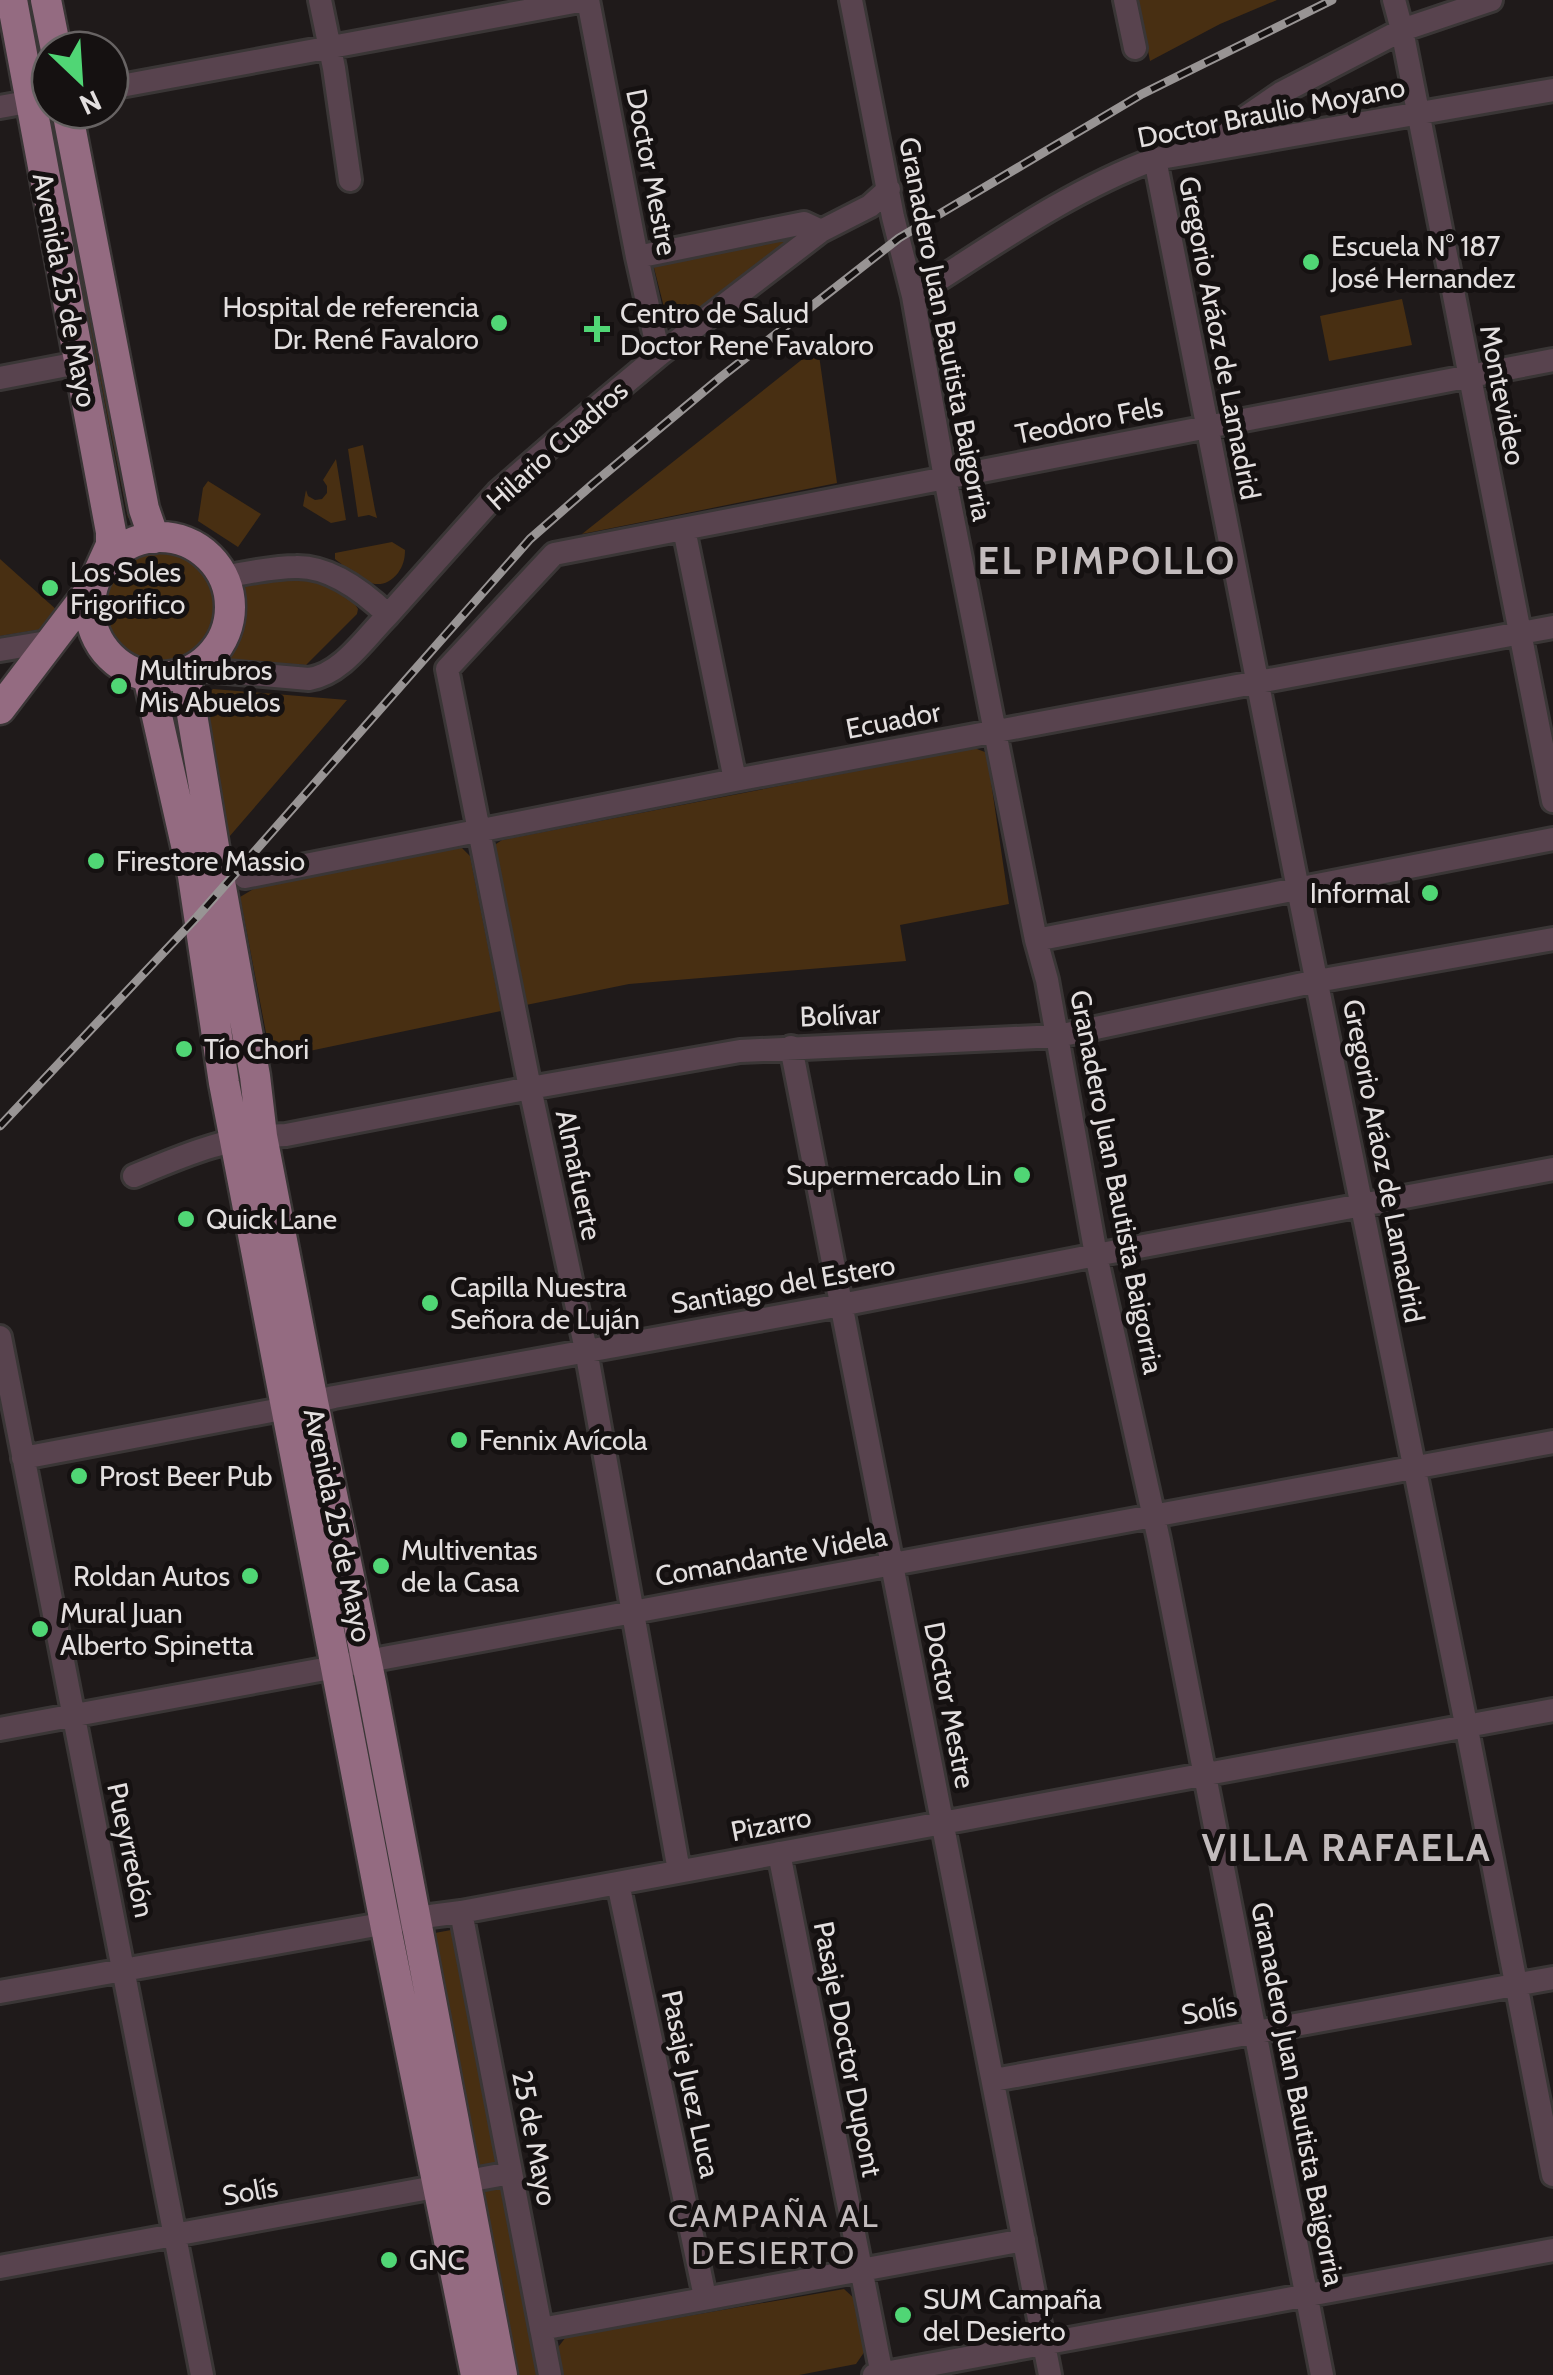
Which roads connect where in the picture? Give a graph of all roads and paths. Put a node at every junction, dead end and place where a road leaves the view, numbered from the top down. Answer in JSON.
{"nodes":[{"id":1,"x":12,"y":0,"type":"edge"},
{"id":2,"x":46,"y":0,"type":"edge"},
{"id":3,"x":320,"y":0,"type":"edge"},
{"id":4,"x":586,"y":0,"type":"edge"},
{"id":5,"x":851,"y":0,"type":"edge"},
{"id":6,"x":1125,"y":0,"type":"edge"},
{"id":7,"x":1394,"y":0,"type":"edge"},
{"id":8,"x":1491,"y":0,"type":"edge"},
{"id":9,"x":52,"y":30,"type":"edge"},
{"id":10,"x":1402,"y":30,"type":"junction"},
{"id":11,"x":329,"y":47,"type":"junction"},
{"id":12,"x":1135,"y":48,"type":"dead end"},
{"id":13,"x":130,"y":84,"type":"edge"},
{"id":14,"x":1553,"y":90,"type":"edge"},
{"id":15,"x":27,"y":102,"type":"edge"},
{"id":16,"x":1418,"y":115,"type":"junction"},
{"id":17,"x":72,"y":130,"type":"edge"},
{"id":18,"x":1193,"y":154,"type":"junction"},
{"id":19,"x":1155,"y":160,"type":"junction"},
{"id":20,"x":350,"y":180,"type":"dead end"},
{"id":21,"x":889,"y":189,"type":"junction"},
{"id":22,"x":821,"y":232,"type":"junction"},
{"id":23,"x":637,"y":257,"type":"junction"},
{"id":24,"x":913,"y":296,"type":"junction"},
{"id":25,"x":660,"y":355,"type":"junction"},
{"id":26,"x":1553,"y":360,"type":"edge"},
{"id":27,"x":78,"y":363,"type":"junction"},
{"id":28,"x":1468,"y":376,"type":"junction"},
{"id":29,"x":0,"y":378,"type":"edge"},
{"id":30,"x":1206,"y":428,"type":"junction"},
{"id":31,"x":945,"y":478,"type":"junction"},
{"id":32,"x":684,"y":529,"type":"junction"},
{"id":33,"x":154,"y":538,"type":"junction"},
{"id":34,"x":224,"y":576,"type":"junction"},
{"id":35,"x":96,"y":581,"type":"junction"},
{"id":36,"x":388,"y":615,"type":"junction"},
{"id":37,"x":1553,"y":626,"type":"edge"},
{"id":38,"x":1518,"y":633,"type":"junction"},
{"id":39,"x":98,"y":640,"type":"junction"},
{"id":40,"x":54,"y":642,"type":"junction"},
{"id":41,"x":0,"y":650,"type":"edge"},
{"id":42,"x":447,"y":669,"type":"joint"},
{"id":43,"x":188,"y":671,"type":"junction"},
{"id":44,"x":148,"y":676,"type":"junction"},
{"id":45,"x":1256,"y":683,"type":"junction"},
{"id":46,"x":0,"y":709,"type":"edge"},
{"id":47,"x":996,"y":731,"type":"junction"},
{"id":48,"x":735,"y":780,"type":"junction"},
{"id":49,"x":1553,"y":801,"type":"edge"},
{"id":50,"x":480,"y":832,"type":"junction"},
{"id":51,"x":1553,"y":838,"type":"edge"},
{"id":52,"x":245,"y":877,"type":"dead end"},
{"id":53,"x":1298,"y":889,"type":"junction"},
{"id":54,"x":1553,"y":939,"type":"edge"},
{"id":55,"x":1036,"y":940,"type":"junction"},
{"id":56,"x":1317,"y":981,"type":"junction"},
{"id":57,"x":1058,"y":1036,"type":"junction"},
{"id":58,"x":791,"y":1048,"type":"junction"},
{"id":59,"x":530,"y":1088,"type":"junction"},
{"id":60,"x":249,"y":1138,"type":"junction"},
{"id":61,"x":1553,"y":1170,"type":"edge"},
{"id":62,"x":134,"y":1176,"type":"dead end"},
{"id":63,"x":1363,"y":1206,"type":"junction"},
{"id":64,"x":1096,"y":1255,"type":"junction"},
{"id":65,"x":841,"y":1305,"type":"junction"},
{"id":66,"x":0,"y":1337,"type":"edge"},
{"id":67,"x":586,"y":1350,"type":"junction"},
{"id":68,"x":300,"y":1405,"type":"junction"},
{"id":69,"x":1553,"y":1442,"type":"edge"},
{"id":70,"x":23,"y":1458,"type":"junction"},
{"id":71,"x":1414,"y":1468,"type":"junction"},
{"id":72,"x":1154,"y":1516,"type":"junction"},
{"id":73,"x":891,"y":1564,"type":"junction"},
{"id":74,"x":632,"y":1612,"type":"junction"},
{"id":75,"x":351,"y":1664,"type":"junction"},
{"id":76,"x":1553,"y":1710,"type":"edge"},
{"id":77,"x":72,"y":1715,"type":"junction"},
{"id":78,"x":1466,"y":1724,"type":"junction"},
{"id":79,"x":0,"y":1729,"type":"edge"},
{"id":80,"x":1206,"y":1773,"type":"junction"},
{"id":81,"x":943,"y":1822,"type":"junction"},
{"id":82,"x":779,"y":1853,"type":"junction"},
{"id":83,"x":679,"y":1872,"type":"junction"},
{"id":84,"x":618,"y":1883,"type":"junction"},
{"id":85,"x":461,"y":1912,"type":"junction"},
{"id":86,"x":400,"y":1921,"type":"junction"},
{"id":87,"x":124,"y":1968,"type":"junction"},
{"id":88,"x":1553,"y":1978,"type":"edge"},
{"id":89,"x":1516,"y":1985,"type":"junction"},
{"id":90,"x":0,"y":1992,"type":"edge"},
{"id":91,"x":1256,"y":2032,"type":"junction"},
{"id":92,"x":994,"y":2080,"type":"junction"},
{"id":93,"x":511,"y":2173,"type":"junction"},
{"id":94,"x":1553,"y":2175,"type":"edge"},
{"id":95,"x":452,"y":2184,"type":"junction"},
{"id":96,"x":176,"y":2235,"type":"junction"},
{"id":97,"x":1024,"y":2240,"type":"junction"},
{"id":98,"x":1553,"y":2250,"type":"edge"},
{"id":99,"x":0,"y":2268,"type":"edge"},
{"id":100,"x":862,"y":2270,"type":"junction"},
{"id":101,"x":1307,"y":2296,"type":"junction"},
{"id":102,"x":705,"y":2297,"type":"junction"},
{"id":103,"x":542,"y":2329,"type":"junction"},
{"id":104,"x":1044,"y":2344,"type":"junction"},
{"id":105,"x":879,"y":2374,"type":"edge"},
{"id":106,"x":202,"y":2375,"type":"edge"},
{"id":107,"x":476,"y":2375,"type":"edge"},
{"id":108,"x":502,"y":2375,"type":"edge"},
{"id":109,"x":550,"y":2375,"type":"edge"},
{"id":110,"x":1050,"y":2375,"type":"edge"},
{"id":111,"x":1322,"y":2375,"type":"edge"}],
"edges":[{"from":1,"to":15,"type":"main road","name":"Avenida 25 de Mayo"},
{"from":2,"to":9,"type":"main road"},
{"from":3,"to":11,"type":"street"},
{"from":4,"to":11,"type":"street"},
{"from":4,"to":23,"type":"street","name":"Doctor Mestre"},
{"from":5,"to":21,"type":"street","name":"Granadero Juan Bautista Baigorria"},
{"from":6,"to":12,"type":"street"},
{"from":7,"to":10,"type":"street","name":"Montevideo"},
{"from":8,"to":10,"type":"street"},
{"from":10,"to":16,"type":"street","name":"Montevideo"},
{"from":10,"to":18,"type":"street"},
{"from":11,"to":13,"type":"street"},
{"from":11,"to":20,"type":"street"},
{"from":14,"to":16,"type":"street","name":"Doctor Braulio Moyano"},
{"from":15,"to":27,"type":"main road","name":"Avenida 25 de Mayo"},
{"from":16,"to":18,"type":"street","name":"Doctor Braulio Moyano"},
{"from":16,"to":28,"type":"street","name":"Montevideo"},
{"from":17,"to":33,"type":"main road","name":"Avenida 25 de Mayo"},
{"from":18,"to":19,"type":"street","name":"Doctor Braulio Moyano"},
{"from":19,"to":24,"type":"street","name":"Doctor Braulio Moyano"},
{"from":19,"to":30,"type":"street","name":"Gregorio Aráoz de Lamadrid"},
{"from":21,"to":22,"type":"street","name":"Hilario Cuadros"},
{"from":21,"to":24,"type":"street","name":"Granadero Juan Bautista Baigorria"},
{"from":22,"to":23,"type":"street"},
{"from":22,"to":25,"type":"street","name":"Hilario Cuadros"},
{"from":23,"to":25,"type":"street","name":"Doctor Mestre"},
{"from":24,"to":31,"type":"street","name":"Granadero Juan Bautista Baigorria"},
{"from":25,"to":36,"type":"street","name":"Hilario Cuadros"},
{"from":26,"to":28,"type":"street","name":"Teodoro Fels"},
{"from":27,"to":29,"type":"street"},
{"from":27,"to":35,"type":"main road","name":"Avenida 25 de Mayo"},
{"from":28,"to":30,"type":"street","name":"Teodoro Fels"},
{"from":28,"to":38,"type":"street","name":"Montevideo"},
{"from":30,"to":31,"type":"street","name":"Teodoro Fels"},
{"from":30,"to":45,"type":"street","name":"Gregorio Aráoz de Lamadrid"},
{"from":31,"to":32,"type":"street","name":"Teodoro Fels"},
{"from":31,"to":47,"type":"street","name":"Granadero Juan Bautista Baigorria"},
{"from":32,"to":42,"type":"street","name":"Teodoro Fels"},
{"from":32,"to":48,"type":"street"},
{"from":33,"to":34,"type":"main road"},
{"from":33,"to":35,"type":"main road"},
{"from":34,"to":36,"type":"street"},
{"from":34,"to":43,"type":"main road"},
{"from":35,"to":39,"type":"main road","name":"Avenida 25 de Mayo"},
{"from":35,"to":40,"type":"main road"},
{"from":36,"to":43,"type":"street","name":"Hilario Cuadros"},
{"from":37,"to":38,"type":"street","name":"Ecuador"},
{"from":38,"to":45,"type":"street","name":"Ecuador"},
{"from":38,"to":49,"type":"street","name":"Montevideo"},
{"from":39,"to":40,"type":"main road"},
{"from":39,"to":44,"type":"main road"},
{"from":40,"to":41,"type":"street"},
{"from":40,"to":46,"type":"main road"},
{"from":42,"to":50,"type":"street","name":"Almafuerte"},
{"from":43,"to":44,"type":"main road"},
{"from":43,"to":60,"type":"main road","name":"Avenida 25 de Mayo"},
{"from":44,"to":60,"type":"main road","name":"Avenida 25 de Mayo"},
{"from":45,"to":47,"type":"street","name":"Ecuador"},
{"from":45,"to":53,"type":"street","name":"Gregorio Aráoz de Lamadrid"},
{"from":47,"to":48,"type":"street","name":"Ecuador"},
{"from":47,"to":55,"type":"street","name":"Granadero Juan Bautista Baigorria"},
{"from":48,"to":50,"type":"street","name":"Ecuador"},
{"from":50,"to":52,"type":"street","name":"Ecuador"},
{"from":50,"to":59,"type":"street","name":"Almafuerte"},
{"from":51,"to":53,"type":"street"},
{"from":53,"to":55,"type":"street"},
{"from":53,"to":56,"type":"street","name":"Gregorio Aráoz de Lamadrid"},
{"from":54,"to":56,"type":"street","name":"Bolívar"},
{"from":55,"to":57,"type":"street","name":"Granadero Juan Bautista Baigorria"},
{"from":56,"to":57,"type":"street","name":"Bolívar"},
{"from":56,"to":63,"type":"street","name":"Gregorio Aráoz de Lamadrid"},
{"from":57,"to":58,"type":"street","name":"Bolívar"},
{"from":57,"to":64,"type":"street","name":"Granadero Juan Bautista Baigorria"},
{"from":58,"to":59,"type":"street","name":"Bolívar"},
{"from":58,"to":65,"type":"street","name":"Doctor Mestre"},
{"from":59,"to":60,"type":"street","name":"Bolívar"},
{"from":59,"to":67,"type":"street","name":"Almafuerte"},
{"from":60,"to":62,"type":"street","name":"Bolívar"},
{"from":60,"to":68,"type":"main road","name":"Avenida 25 de Mayo"},
{"from":61,"to":63,"type":"street","name":"Santiago del Estero"},
{"from":63,"to":64,"type":"street","name":"Santiago del Estero"},
{"from":63,"to":71,"type":"street","name":"Gregorio Aráoz de Lamadrid"},
{"from":64,"to":65,"type":"street","name":"Santiago del Estero"},
{"from":64,"to":72,"type":"street","name":"Granadero Juan Bautista Baigorria"},
{"from":65,"to":67,"type":"street","name":"Santiago del Estero"},
{"from":65,"to":73,"type":"street","name":"Doctor Mestre"},
{"from":66,"to":70,"type":"street","name":"Pueyrredón"},
{"from":67,"to":68,"type":"street","name":"Santiago del Estero"},
{"from":67,"to":74,"type":"street","name":"Almafuerte"},
{"from":68,"to":70,"type":"street","name":"Santiago del Estero"},
{"from":68,"to":75,"type":"main road","name":"Avenida 25 de Mayo"},
{"from":69,"to":71,"type":"street","name":"Comandante Videla"},
{"from":70,"to":77,"type":"street","name":"Pueyrredón"},
{"from":71,"to":72,"type":"street","name":"Comandante Videla"},
{"from":71,"to":78,"type":"street","name":"Gregorio Aráoz de Lamadrid"},
{"from":72,"to":73,"type":"street","name":"Comandante Videla"},
{"from":72,"to":80,"type":"street","name":"Granadero Juan Bautista Baigorria"},
{"from":73,"to":74,"type":"street","name":"Comandante Videla"},
{"from":73,"to":81,"type":"street","name":"Doctor Mestre"},
{"from":74,"to":75,"type":"street","name":"Comandante Videla"},
{"from":74,"to":83,"type":"street","name":"Almafuerte"},
{"from":75,"to":77,"type":"street","name":"Comandante Videla"},
{"from":75,"to":86,"type":"main road","name":"Avenida 25 de Mayo"},
{"from":76,"to":78,"type":"street","name":"Pizarro"},
{"from":77,"to":79,"type":"street","name":"Comandante Videla"},
{"from":77,"to":87,"type":"street","name":"Pueyrredón"},
{"from":78,"to":80,"type":"street","name":"Pizarro"},
{"from":78,"to":89,"type":"street","name":"Gregorio Aráoz de Lamadrid"},
{"from":80,"to":81,"type":"street","name":"Pizarro"},
{"from":80,"to":91,"type":"street","name":"Granadero Juan Bautista Baigorria"},
{"from":81,"to":82,"type":"street","name":"Pizarro"},
{"from":81,"to":92,"type":"street","name":"Doctor Mestre"},
{"from":82,"to":83,"type":"street","name":"Pizarro"},
{"from":82,"to":100,"type":"street","name":"Pasaje Doctor Dupont"},
{"from":83,"to":84,"type":"street","name":"Pizarro"},
{"from":84,"to":85,"type":"street","name":"Pizarro"},
{"from":84,"to":102,"type":"street","name":"Pasaje Juez Luca"},
{"from":85,"to":86,"type":"street","name":"Pizarro"},
{"from":85,"to":93,"type":"street","name":"25 de Mayo"},
{"from":86,"to":87,"type":"street","name":"Pizarro"},
{"from":86,"to":95,"type":"main road","name":"Avenida 25 de Mayo"},
{"from":87,"to":90,"type":"street","name":"Pizarro"},
{"from":87,"to":96,"type":"street","name":"Pueyrredón"},
{"from":88,"to":89,"type":"street","name":"Solís"},
{"from":89,"to":91,"type":"street","name":"Solís"},
{"from":89,"to":94,"type":"street","name":"Gregorio Aráoz de Lamadrid"},
{"from":91,"to":92,"type":"street","name":"Solís"},
{"from":91,"to":101,"type":"street","name":"Granadero Juan Bautista Baigorria"},
{"from":92,"to":97,"type":"street","name":"Doctor Mestre"},
{"from":93,"to":95,"type":"street","name":"Solís"},
{"from":93,"to":103,"type":"street","name":"25 de Mayo"},
{"from":95,"to":96,"type":"street","name":"Solís"},
{"from":95,"to":107,"type":"main road","name":"Avenida 25 de Mayo"},
{"from":95,"to":108,"type":"main road","name":"Avenida 25 de Mayo"},
{"from":96,"to":99,"type":"street","name":"Solís"},
{"from":96,"to":106,"type":"street","name":"Pueyrredón"},
{"from":97,"to":100,"type":"street"},
{"from":97,"to":104,"type":"street","name":"Doctor Mestre"},
{"from":98,"to":101,"type":"street"},
{"from":100,"to":102,"type":"street"},
{"from":100,"to":105,"type":"street","name":"Pasaje Doctor Dupont"},
{"from":101,"to":104,"type":"street"},
{"from":101,"to":111,"type":"street","name":"Granadero Juan Bautista Baigorria"},
{"from":102,"to":103,"type":"street"},
{"from":103,"to":109,"type":"street","name":"25 de Mayo"},
{"from":104,"to":105,"type":"street"},
{"from":104,"to":110,"type":"street","name":"Doctor Mestre"}]}
